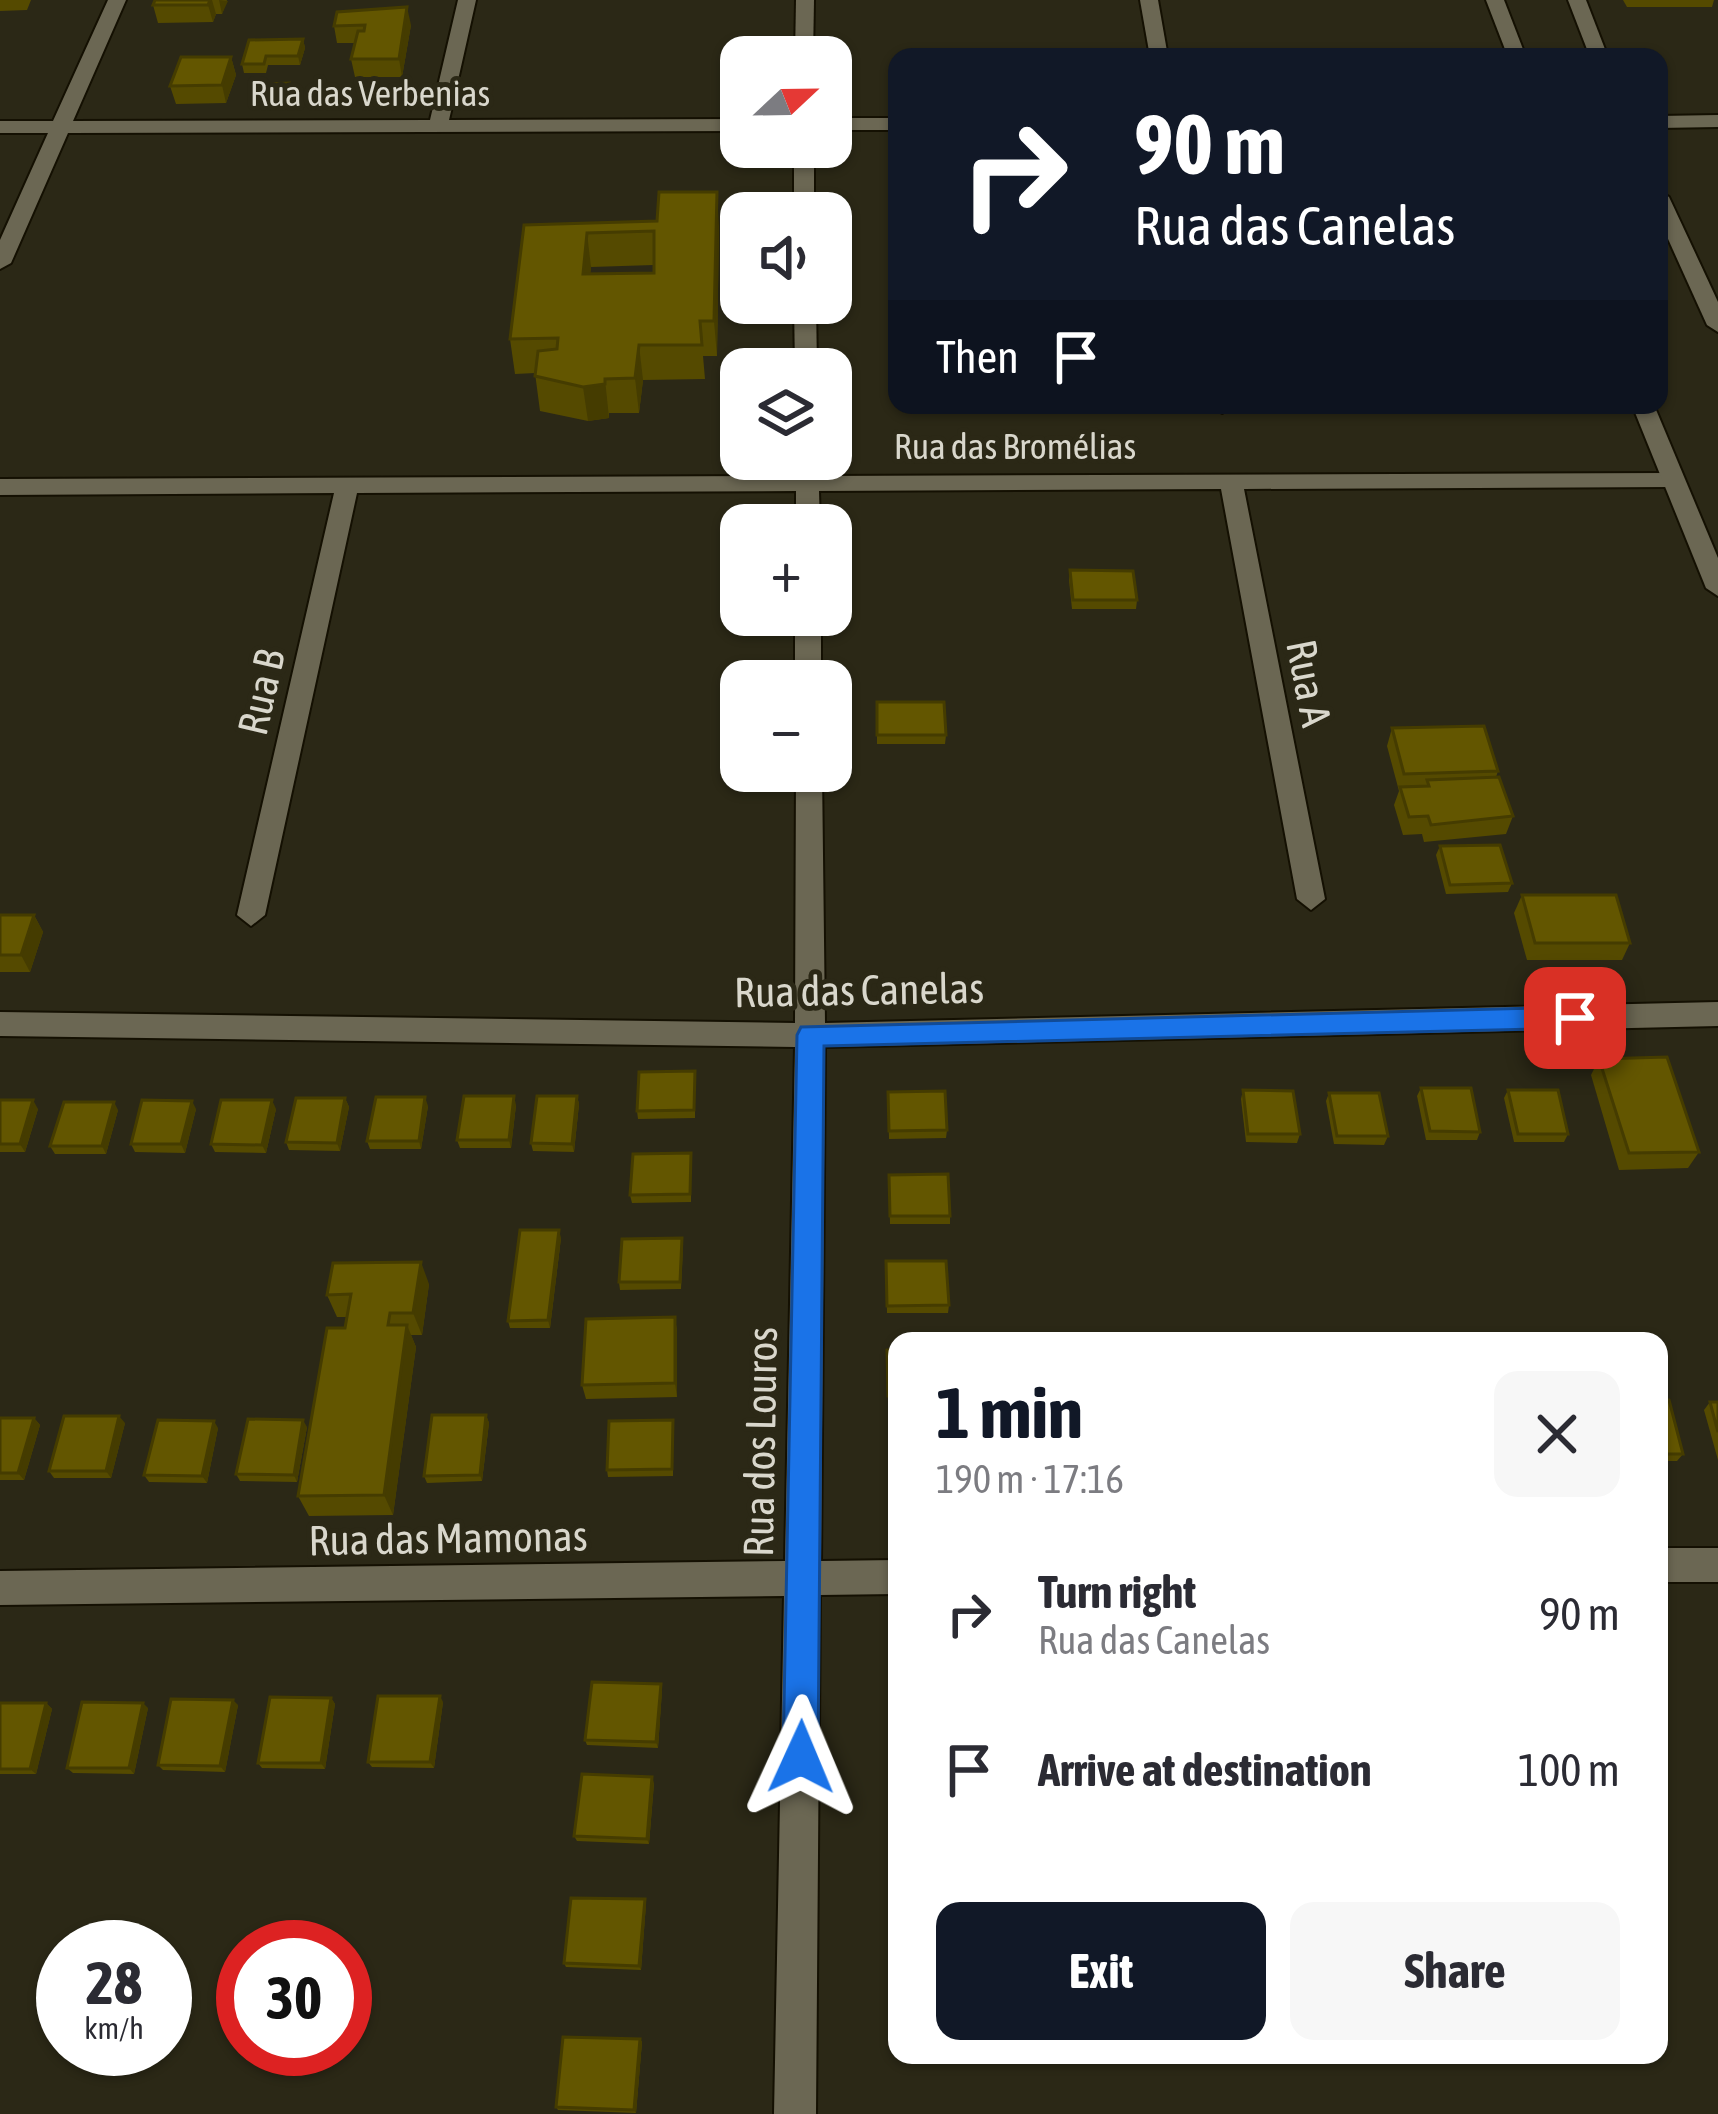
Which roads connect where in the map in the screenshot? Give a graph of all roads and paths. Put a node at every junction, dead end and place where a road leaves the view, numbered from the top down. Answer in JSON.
{"nodes":[{"id":1,"x":117,"y":0,"type":"edge"},
{"id":2,"x":467,"y":0,"type":"edge"},
{"id":3,"x":805,"y":0,"type":"edge"},
{"id":4,"x":1149,"y":0,"type":"edge"},
{"id":5,"x":1495,"y":0,"type":"edge"},
{"id":6,"x":1576,"y":0,"type":"edge"},
{"id":7,"x":804,"y":36,"type":"edge"},
{"id":8,"x":1158,"y":48,"type":"edge"},
{"id":9,"x":1514,"y":48,"type":"edge"},
{"id":10,"x":1595,"y":48,"type":"edge"},
{"id":11,"x":1718,"y":121,"type":"edge"},
{"id":12,"x":1668,"y":122,"type":"edge"},
{"id":13,"x":852,"y":124,"type":"edge"},
{"id":14,"x":888,"y":124,"type":"edge"},
{"id":15,"x":720,"y":125,"type":"edge"},
{"id":16,"x":438,"y":126,"type":"junction"},
{"id":17,"x":0,"y":127,"type":"edge"},
{"id":18,"x":60,"y":127,"type":"junction"},
{"id":19,"x":1668,"y":217,"type":"edge"},
{"id":20,"x":0,"y":262,"type":"edge"},
{"id":21,"x":1718,"y":325,"type":"edge"},
{"id":22,"x":1646,"y":414,"type":"edge"},
{"id":23,"x":852,"y":472,"type":"edge"},
{"id":24,"x":720,"y":474,"type":"edge"},
{"id":25,"x":1670,"y":480,"type":"junction"},
{"id":26,"x":1231,"y":481,"type":"junction"},
{"id":27,"x":347,"y":486,"type":"junction"},
{"id":28,"x":0,"y":487,"type":"edge"},
{"id":29,"x":1718,"y":588,"type":"edge"},
{"id":30,"x":809,"y":792,"type":"edge"},
{"id":31,"x":1311,"y":899,"type":"dead end"},
{"id":32,"x":251,"y":915,"type":"dead end"},
{"id":33,"x":1718,"y":1015,"type":"edge"},
{"id":34,"x":0,"y":1024,"type":"edge"},
{"id":35,"x":810,"y":1035,"type":"junction"},
{"id":36,"x":1718,"y":1564,"type":"edge"},
{"id":37,"x":1668,"y":1565,"type":"edge"},
{"id":38,"x":888,"y":1577,"type":"edge"},
{"id":39,"x":804,"y":1578,"type":"junction"},
{"id":40,"x":0,"y":1588,"type":"edge"},
{"id":41,"x":795,"y":2114,"type":"edge"}],
"edges":[{"from":1,"to":18,"type":"street"},
{"from":2,"to":16,"type":"street"},
{"from":3,"to":7,"type":"street"},
{"from":4,"to":8,"type":"street"},
{"from":5,"to":9,"type":"street"},
{"from":6,"to":10,"type":"street"},
{"from":11,"to":12,"type":"street"},
{"from":13,"to":14,"type":"street"},
{"from":15,"to":16,"type":"street","name":"Rua das Verbenias"},
{"from":16,"to":18,"type":"street","name":"Rua das Verbenias"},
{"from":17,"to":18,"type":"street","name":"Rua das Verbenias"},
{"from":18,"to":20,"type":"street"},
{"from":19,"to":21,"type":"street"},
{"from":22,"to":25,"type":"street"},
{"from":23,"to":26,"type":"street","name":"Rua das Bromélias"},
{"from":24,"to":27,"type":"street","name":"Rua das Bromélias"},
{"from":25,"to":26,"type":"street","name":"Rua das Bromélias"},
{"from":25,"to":29,"type":"street"},
{"from":26,"to":31,"type":"street","name":"Rua A"},
{"from":27,"to":28,"type":"street","name":"Rua das Bromélias"},
{"from":27,"to":32,"type":"street","name":"Rua B"},
{"from":30,"to":35,"type":"street","name":"Rua dos Louros"},
{"from":33,"to":35,"type":"street","name":"Rua das Canelas"},
{"from":34,"to":35,"type":"street","name":"Rua das Canelas"},
{"from":35,"to":39,"type":"street","name":"Rua dos Louros"},
{"from":36,"to":37,"type":"street"},
{"from":38,"to":39,"type":"street","name":"Rua das Mamonas"},
{"from":39,"to":40,"type":"street","name":"Rua das Mamonas"},
{"from":39,"to":41,"type":"street","name":"Rua dos Louros"}]}
